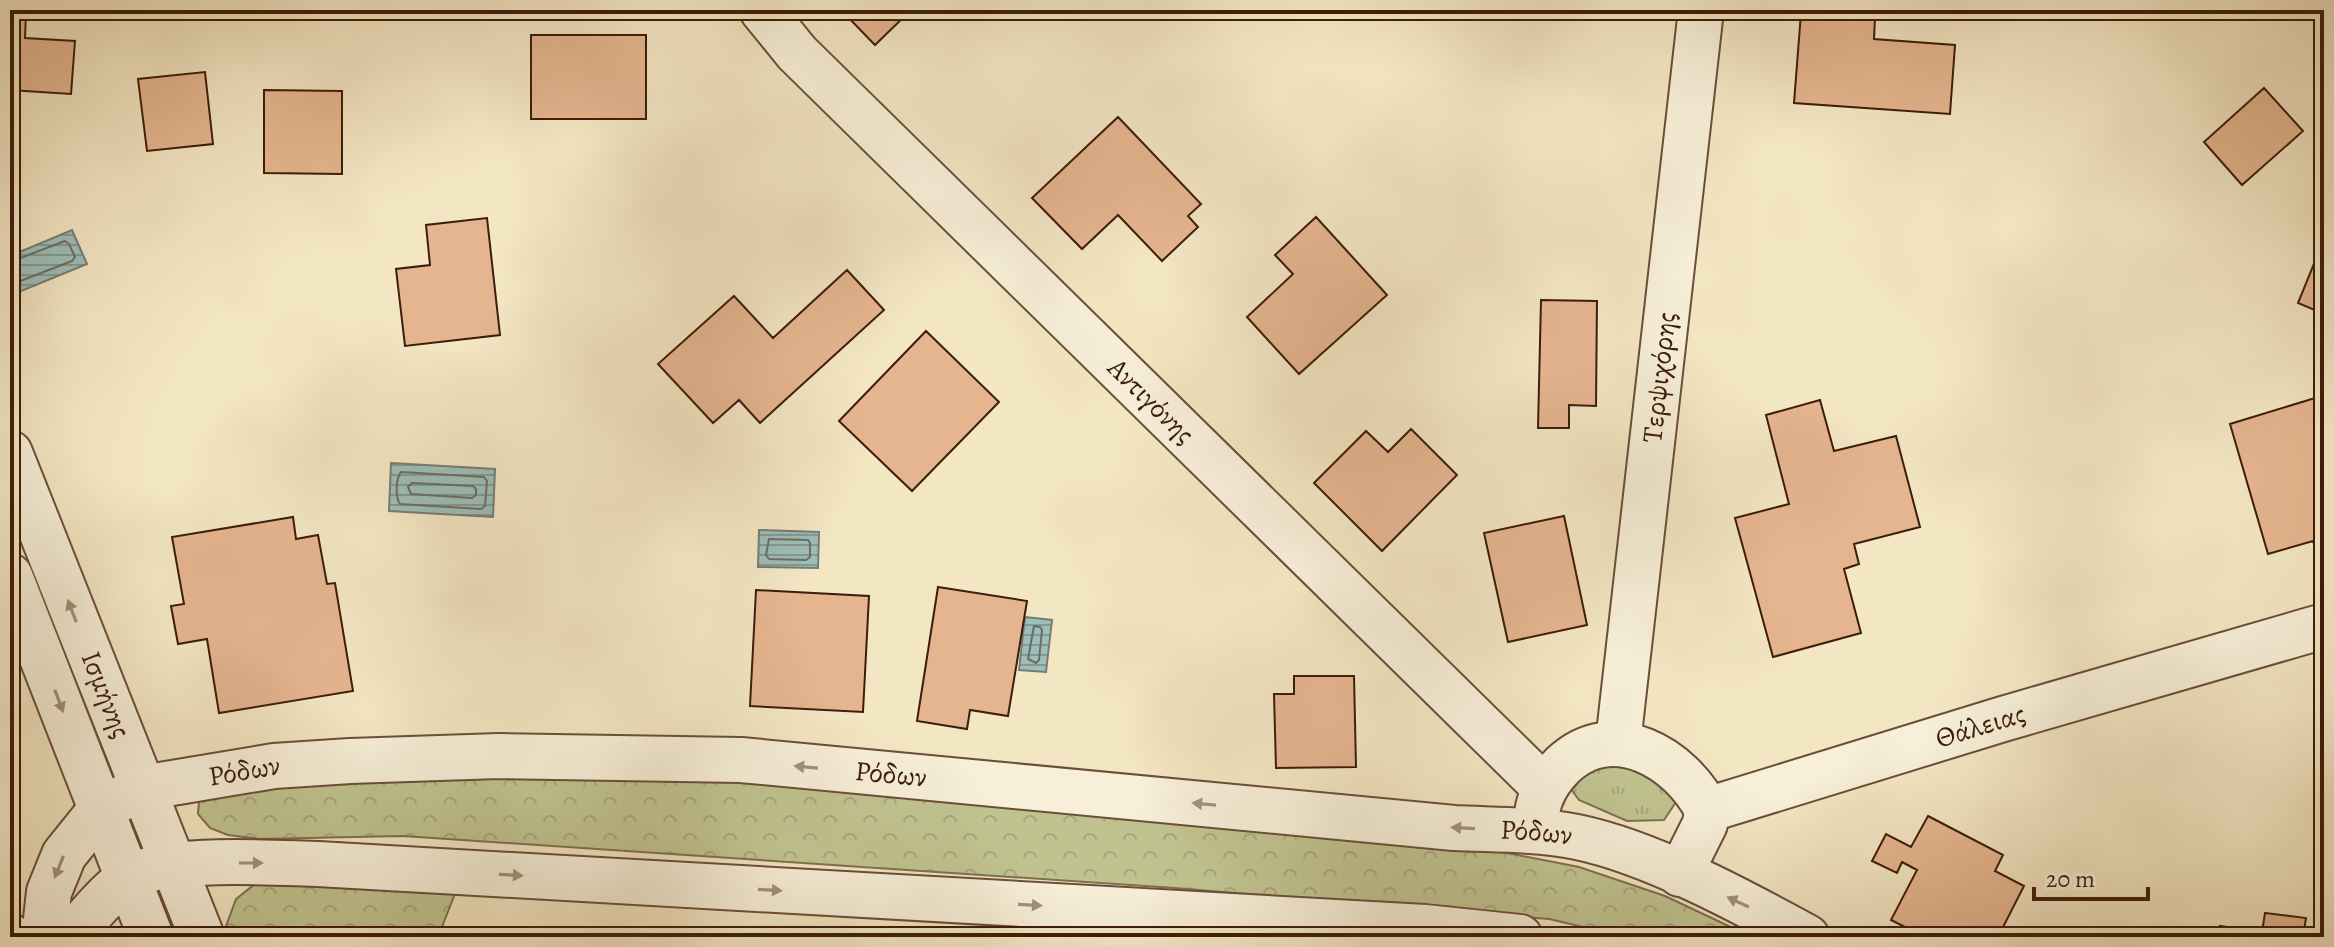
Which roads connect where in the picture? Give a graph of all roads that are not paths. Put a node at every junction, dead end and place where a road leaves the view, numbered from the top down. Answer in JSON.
{"nodes":[{"id":1,"x":762,"y":10,"type":"edge"},
{"id":2,"x":1701,"y":10,"type":"edge"},
{"id":3,"x":10,"y":453,"type":"edge"},
{"id":4,"x":14,"y":599,"type":"edge"},
{"id":5,"x":2324,"y":626,"type":"edge"},
{"id":6,"x":1618,"y":743,"type":"junction"},
{"id":7,"x":142,"y":788,"type":"junction"},
{"id":8,"x":1545,"y":788,"type":"junction"},
{"id":9,"x":101,"y":809,"type":"junction"},
{"id":10,"x":1707,"y":810,"type":"junction"},
{"id":11,"x":1536,"y":832,"type":"junction"},
{"id":12,"x":173,"y":865,"type":"junction"},
{"id":13,"x":1680,"y":874,"type":"junction"},
{"id":14,"x":128,"y":878,"type":"junction"},
{"id":15,"x":44,"y":937,"type":"edge"},
{"id":16,"x":71,"y":937,"type":"edge"},
{"id":17,"x":151,"y":937,"type":"edge"},
{"id":18,"x":202,"y":937,"type":"edge"},
{"id":19,"x":1520,"y":937,"type":"edge"},
{"id":20,"x":1807,"y":937,"type":"edge"}],
"edges":[{"from":1,"to":8,"type":"street","name":"Αντιγόνης"},
{"from":2,"to":6,"type":"street","name":"Τερψιχόρης"},
{"from":7,"to":3,"type":"street","name":"Ισμήνης","one_way":true},
{"from":4,"to":9,"type":"street","name":"Ισμήνης","one_way":true},
{"from":5,"to":10,"type":"street","name":"Θάλειας"},
{"from":6,"to":8,"type":"street"},
{"from":6,"to":10,"type":"street"},
{"from":7,"to":9,"type":"street","name":"Ρόδων"},
{"from":11,"to":7,"type":"street","name":"Ρόδων","one_way":true},
{"from":7,"to":12,"type":"street","name":"Ισμήνης"},
{"from":8,"to":11,"type":"street"},
{"from":9,"to":14,"type":"street","name":"Ισμήνης"},
{"from":9,"to":15,"type":"street","name":"Ρόδων","one_way":true},
{"from":10,"to":13,"type":"street"},
{"from":11,"to":13,"type":"street","name":"Ρόδων"},
{"from":12,"to":14,"type":"street"},
{"from":12,"to":18,"type":"street","name":"Ισμήνης"},
{"from":12,"to":19,"type":"street","one_way":true},
{"from":20,"to":13,"type":"street","name":"Ρόδων","one_way":true},
{"from":14,"to":16,"type":"street"},
{"from":14,"to":17,"type":"street","name":"Ισμήνης"}]}
